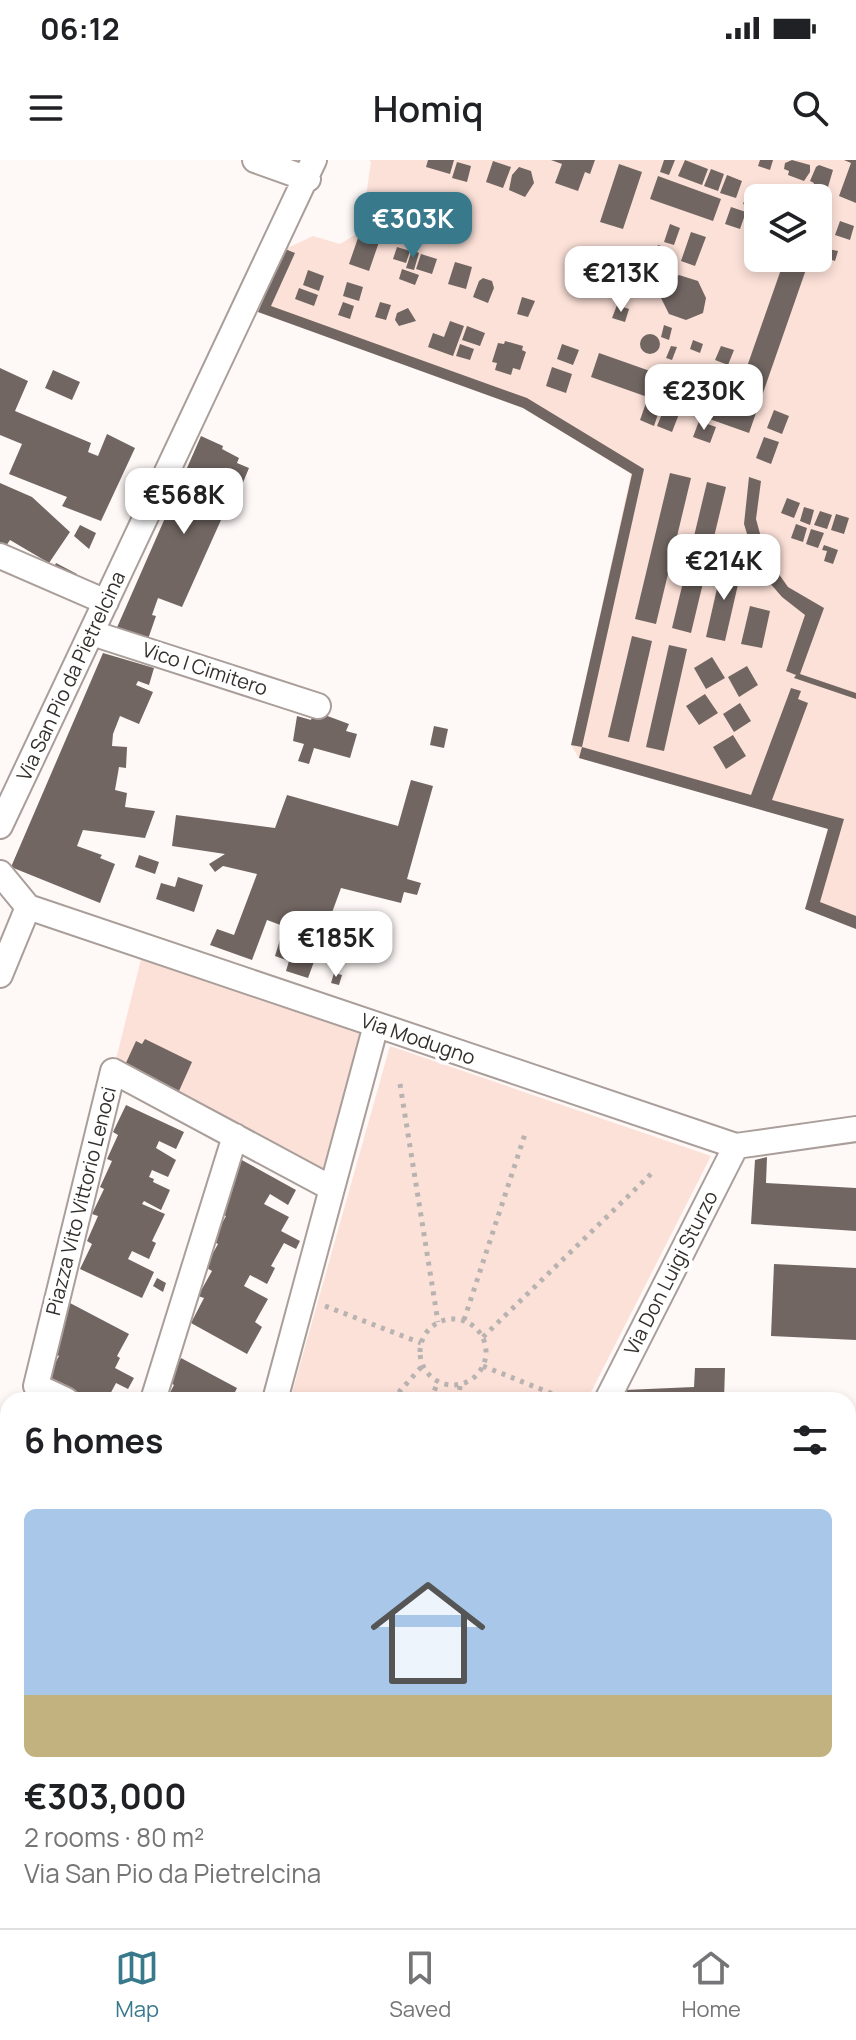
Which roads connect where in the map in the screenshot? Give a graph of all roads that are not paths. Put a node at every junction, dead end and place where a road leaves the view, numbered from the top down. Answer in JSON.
{"nodes":[{"id":1,"x":255,"y":160,"type":"edge"},
{"id":2,"x":311,"y":169,"type":"edge"},
{"id":3,"x":0,"y":556,"type":"edge"},
{"id":4,"x":106,"y":602,"type":"junction"},
{"id":5,"x":92,"y":633,"type":"junction"},
{"id":6,"x":318,"y":706,"type":"dead end"},
{"id":7,"x":0,"y":826,"type":"edge"},
{"id":8,"x":0,"y":873,"type":"edge"},
{"id":9,"x":28,"y":907,"type":"junction"},
{"id":10,"x":0,"y":975,"type":"edge"},
{"id":11,"x":376,"y":1025,"type":"junction"},
{"id":12,"x":856,"y":1129,"type":"edge"},
{"id":13,"x":235,"y":1136,"type":"junction"},
{"id":14,"x":736,"y":1146,"type":"junction"},
{"id":15,"x":331,"y":1188,"type":"junction"},
{"id":16,"x":49,"y":1392,"type":"edge"},
{"id":17,"x":155,"y":1392,"type":"edge"},
{"id":18,"x":277,"y":1392,"type":"edge"},
{"id":19,"x":611,"y":1392,"type":"edge"}],
"edges":[{"from":1,"to":2,"type":"street"},
{"from":2,"to":4,"type":"street","name":"Via San Pio da Pietrelcina"},
{"from":3,"to":4,"type":"street"},
{"from":4,"to":5,"type":"street","name":"Via San Pio da Pietrelcina"},
{"from":5,"to":6,"type":"street","name":"Vico I Cimitero"},
{"from":5,"to":7,"type":"street","name":"Via San Pio da Pietrelcina"},
{"from":8,"to":9,"type":"street"},
{"from":9,"to":10,"type":"street"},
{"from":9,"to":11,"type":"street","name":"Via Modugno"},
{"from":11,"to":14,"type":"street","name":"Via Modugno"},
{"from":11,"to":15,"type":"street"},
{"from":12,"to":14,"type":"street","name":"Via Modugno"},
{"from":13,"to":15,"type":"street","name":"Piazza Vito Vittorio Lenoci"},
{"from":13,"to":16,"type":"street","name":"Piazza Vito Vittorio Lenoci"},
{"from":13,"to":17,"type":"street"},
{"from":14,"to":19,"type":"street","name":"Via Don Luigi Sturzo"},
{"from":15,"to":18,"type":"street"}]}
